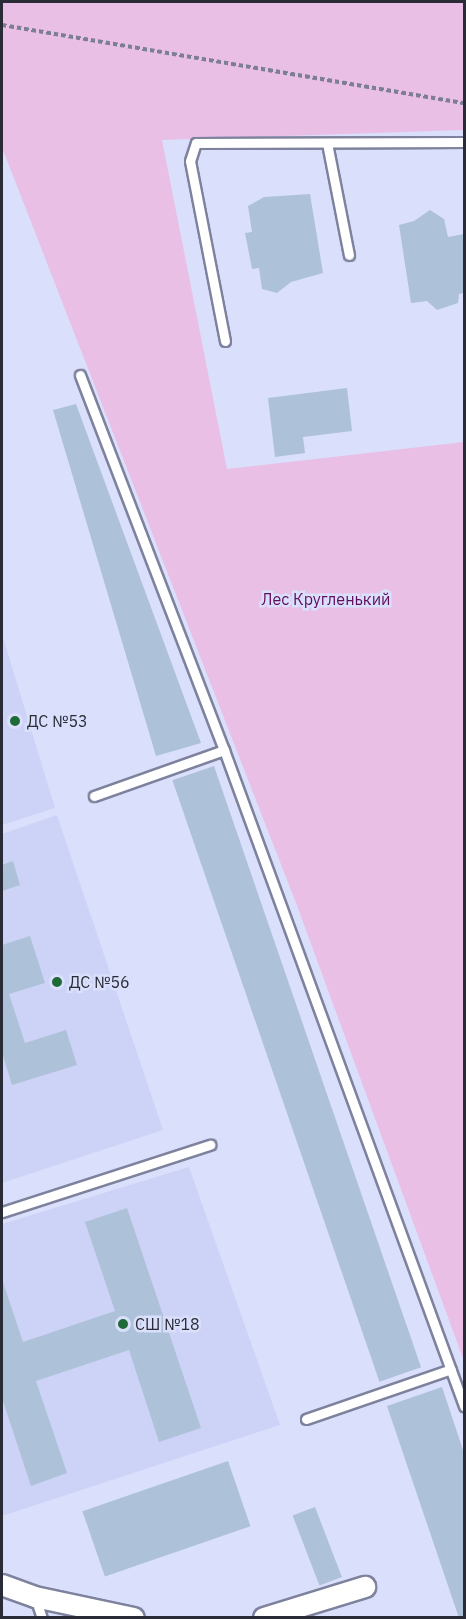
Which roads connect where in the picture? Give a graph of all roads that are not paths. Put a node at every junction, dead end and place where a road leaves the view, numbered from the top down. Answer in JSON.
{"nodes":[{"id":1,"x":327,"y":142,"type":"junction"},
{"id":2,"x":465,"y":142,"type":"edge"},
{"id":3,"x":349,"y":255,"type":"dead end"},
{"id":4,"x":225,"y":341,"type":"dead end"},
{"id":5,"x":80,"y":375,"type":"dead end"},
{"id":6,"x":224,"y":750,"type":"junction"},
{"id":7,"x":94,"y":796,"type":"dead end"},
{"id":8,"x":210,"y":1145,"type":"dead end"},
{"id":9,"x":2,"y":1212,"type":"edge"},
{"id":10,"x":451,"y":1369,"type":"junction"},
{"id":11,"x":465,"y":1406,"type":"edge"},
{"id":12,"x":306,"y":1419,"type":"dead end"},
{"id":13,"x":2,"y":1585,"type":"edge"},
{"id":14,"x":365,"y":1587,"type":"dead end"},
{"id":15,"x":35,"y":1597,"type":"junction"},
{"id":16,"x":42,"y":1617,"type":"edge"},
{"id":17,"x":134,"y":1617,"type":"edge"},
{"id":18,"x":264,"y":1617,"type":"edge"}],
"edges":[{"from":1,"to":2,"type":"lane"},
{"from":1,"to":3,"type":"lane"},
{"from":1,"to":4,"type":"lane"},
{"from":5,"to":6,"type":"lane"},
{"from":6,"to":7,"type":"lane"},
{"from":6,"to":10,"type":"lane"},
{"from":8,"to":9,"type":"lane"},
{"from":10,"to":11,"type":"lane"},
{"from":10,"to":12,"type":"lane"},
{"from":13,"to":15,"type":"street"},
{"from":14,"to":18,"type":"street"},
{"from":15,"to":16,"type":"lane"},
{"from":15,"to":17,"type":"street"}]}
